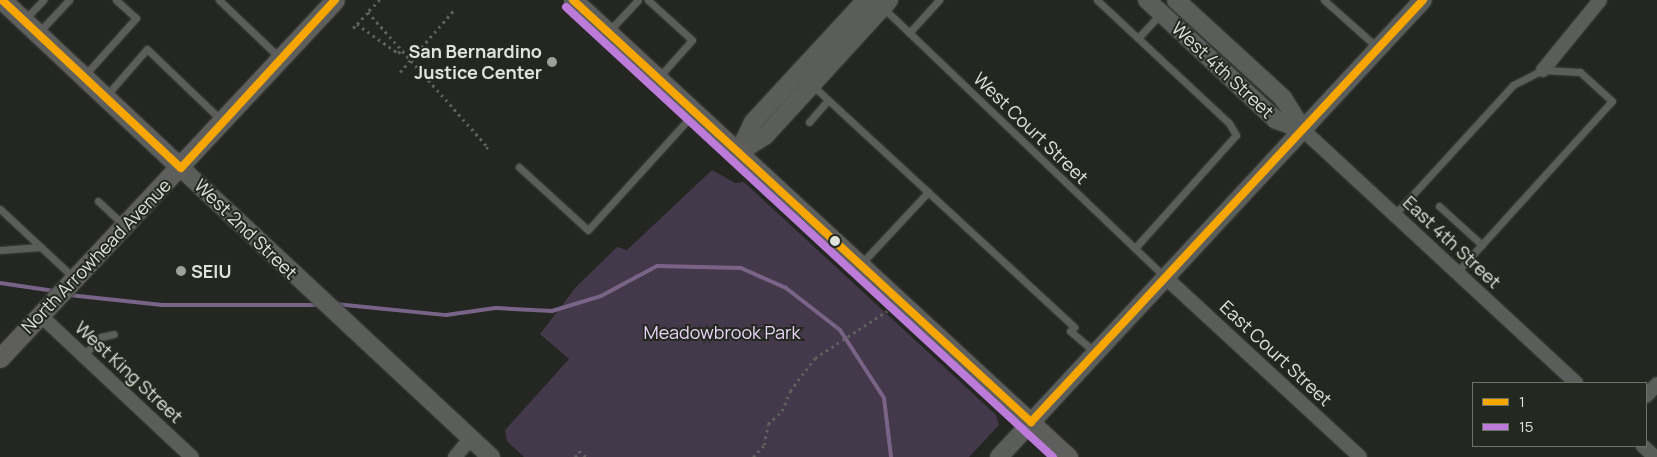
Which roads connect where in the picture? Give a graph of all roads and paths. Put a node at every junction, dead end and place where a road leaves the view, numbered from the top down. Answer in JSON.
{"nodes":[{"id":1,"x":2,"y":0,"type":"edge"},
{"id":2,"x":43,"y":0,"type":"edge"},
{"id":3,"x":69,"y":0,"type":"edge"},
{"id":4,"x":116,"y":0,"type":"edge"},
{"id":5,"x":219,"y":0,"type":"edge"},
{"id":6,"x":334,"y":0,"type":"edge"},
{"id":7,"x":380,"y":0,"type":"edge"},
{"id":8,"x":638,"y":0,"type":"edge"},
{"id":9,"x":648,"y":0,"type":"edge"},
{"id":10,"x":866,"y":0,"type":"edge"},
{"id":11,"x":939,"y":0,"type":"edge"},
{"id":12,"x":1097,"y":0,"type":"edge"},
{"id":13,"x":1147,"y":0,"type":"edge"},
{"id":14,"x":1176,"y":0,"type":"edge"},
{"id":15,"x":1324,"y":0,"type":"edge"},
{"id":16,"x":1423,"y":0,"type":"edge"},
{"id":17,"x":1600,"y":0,"type":"edge"},
{"id":18,"x":575,"y":1,"type":"edge"},
{"id":19,"x":882,"y":2,"type":"edge"},
{"id":20,"x":368,"y":12,"type":"junction"},
{"id":21,"x":453,"y":12,"type":"dead end"},
{"id":22,"x":1161,"y":13,"type":"junction"},
{"id":23,"x":24,"y":20,"type":"junction"},
{"id":24,"x":357,"y":24,"type":"junction"},
{"id":25,"x":353,"y":28,"type":"dead end"},
{"id":26,"x":608,"y":32,"type":"junction"},
{"id":27,"x":38,"y":33,"type":"junction"},
{"id":28,"x":909,"y":33,"type":"junction"},
{"id":29,"x":1138,"y":38,"type":"junction"},
{"id":30,"x":1378,"y":48,"type":"junction"},
{"id":31,"x":402,"y":49,"type":"junction"},
{"id":32,"x":280,"y":58,"type":"junction"},
{"id":33,"x":411,"y":60,"type":"junction"},
{"id":34,"x":1543,"y":70,"type":"junction"},
{"id":35,"x":400,"y":72,"type":"dead end"},
{"id":36,"x":799,"y":72,"type":"junction"},
{"id":37,"x":84,"y":76,"type":"junction"},
{"id":38,"x":659,"y":78,"type":"junction"},
{"id":39,"x":813,"y":85,"type":"junction"},
{"id":40,"x":106,"y":96,"type":"junction"},
{"id":41,"x":828,"y":100,"type":"junction"},
{"id":42,"x":695,"y":111,"type":"junction"},
{"id":43,"x":223,"y":121,"type":"junction"},
{"id":44,"x":809,"y":122,"type":"dead end"},
{"id":45,"x":1302,"y":129,"type":"junction"},
{"id":46,"x":485,"y":151,"type":"dead end"},
{"id":47,"x":739,"y":152,"type":"junction"},
{"id":48,"x":519,"y":167,"type":"dead end"},
{"id":49,"x":181,"y":168,"type":"junction"},
{"id":50,"x":1419,"y":188,"type":"junction"},
{"id":51,"x":928,"y":192,"type":"junction"},
{"id":52,"x":1426,"y":194,"type":"dead end"},
{"id":53,"x":98,"y":201,"type":"dead end"},
{"id":54,"x":1439,"y":206,"type":"dead end"},
{"id":55,"x":0,"y":209,"type":"edge"},
{"id":56,"x":1395,"y":214,"type":"junction"},
{"id":57,"x":125,"y":226,"type":"junction"},
{"id":58,"x":1482,"y":245,"type":"junction"},
{"id":59,"x":41,"y":247,"type":"junction"},
{"id":60,"x":1135,"y":248,"type":"junction"},
{"id":61,"x":0,"y":250,"type":"edge"},
{"id":62,"x":860,"y":265,"type":"junction"},
{"id":63,"x":1457,"y":272,"type":"junction"},
{"id":64,"x":77,"y":276,"type":"junction"},
{"id":65,"x":1166,"y":277,"type":"junction"},
{"id":66,"x":45,"y":309,"type":"junction"},
{"id":67,"x":886,"y":311,"type":"dead end"},
{"id":68,"x":114,"y":334,"type":"dead end"},
{"id":69,"x":1096,"y":352,"type":"junction"},
{"id":70,"x":84,"y":356,"type":"junction"},
{"id":71,"x":0,"y":358,"type":"edge"},
{"id":72,"x":1575,"y":382,"type":"edge"},
{"id":73,"x":1657,"y":384,"type":"edge"},
{"id":74,"x":1647,"y":395,"type":"edge"},
{"id":75,"x":1030,"y":422,"type":"junction"},
{"id":76,"x":471,"y":438,"type":"junction"},
{"id":77,"x":1644,"y":447,"type":"edge"},
{"id":78,"x":192,"y":457,"type":"edge"},
{"id":79,"x":455,"y":457,"type":"edge"},
{"id":80,"x":491,"y":457,"type":"edge"},
{"id":81,"x":575,"y":457,"type":"edge"},
{"id":82,"x":587,"y":457,"type":"edge"},
{"id":83,"x":752,"y":457,"type":"edge"},
{"id":84,"x":999,"y":457,"type":"edge"},
{"id":85,"x":1068,"y":457,"type":"edge"},
{"id":86,"x":1360,"y":457,"type":"edge"},
{"id":87,"x":1655,"y":457,"type":"edge"}],
"edges":[{"from":1,"to":23,"type":"main road","name":"West 2nd Street"},
{"from":2,"to":23,"type":"lane"},
{"from":3,"to":27,"type":"lane"},
{"from":4,"to":37,"type":"lane"},
{"from":5,"to":32,"type":"lane"},
{"from":6,"to":32,"type":"main road","name":"North Arrowhead Avenue"},
{"from":7,"to":20,"type":"path"},
{"from":8,"to":26,"type":"lane"},
{"from":9,"to":38,"type":"lane"},
{"from":10,"to":36,"type":"street"},
{"from":11,"to":28,"type":"lane"},
{"from":12,"to":29,"type":"lane"},
{"from":13,"to":22,"type":"street","name":"West 4th Street"},
{"from":14,"to":45,"type":"street","name":"West 4th Street"},
{"from":15,"to":30,"type":"lane"},
{"from":16,"to":30,"type":"street"},
{"from":17,"to":34,"type":"street"},
{"from":18,"to":26,"type":"main road"},
{"from":19,"to":28,"type":"lane","name":"West Court Street"},
{"from":19,"to":39,"type":"street"},
{"from":20,"to":24,"type":"path"},
{"from":20,"to":31,"type":"path"},
{"from":21,"to":33,"type":"path"},
{"from":22,"to":29,"type":"lane"},
{"from":22,"to":45,"type":"street","name":"West 4th Street"},
{"from":23,"to":27,"type":"main road","name":"West 2nd Street"},
{"from":24,"to":25,"type":"path"},
{"from":24,"to":31,"type":"path"},
{"from":26,"to":38,"type":"main road"},
{"from":27,"to":37,"type":"main road","name":"West 2nd Street"},
{"from":28,"to":60,"type":"lane","name":"West Court Street"},
{"from":29,"to":60,"type":"lane"},
{"from":30,"to":45,"type":"street"},
{"from":31,"to":33,"type":"path"},
{"from":32,"to":43,"type":"main road","name":"North Arrowhead Avenue"},
{"from":33,"to":35,"type":"path"},
{"from":33,"to":46,"type":"path"},
{"from":34,"to":50,"type":"lane"},
{"from":34,"to":58,"type":"lane"},
{"from":36,"to":39,"type":"lane"},
{"from":36,"to":47,"type":"street"},
{"from":37,"to":40,"type":"main road","name":"West 2nd Street"},
{"from":38,"to":42,"type":"main road"},
{"from":39,"to":41,"type":"lane"},
{"from":39,"to":47,"type":"street"},
{"from":40,"to":43,"type":"lane"},
{"from":40,"to":49,"type":"main road","name":"West 2nd Street"},
{"from":41,"to":44,"type":"lane"},
{"from":41,"to":51,"type":"lane"},
{"from":42,"to":47,"type":"main road"},
{"from":42,"to":48,"type":"lane"},
{"from":43,"to":49,"type":"main road","name":"North Arrowhead Avenue"},
{"from":45,"to":56,"type":"street","name":"East 4th Street"},
{"from":45,"to":65,"type":"street"},
{"from":47,"to":62,"type":"main road"},
{"from":49,"to":57,"type":"main road","name":"North Arrowhead Avenue"},
{"from":49,"to":76,"type":"street","name":"West 2nd Street"},
{"from":50,"to":52,"type":"lane"},
{"from":50,"to":56,"type":"lane"},
{"from":51,"to":62,"type":"lane"},
{"from":51,"to":69,"type":"lane"},
{"from":53,"to":57,"type":"lane"},
{"from":54,"to":58,"type":"lane"},
{"from":55,"to":59,"type":"lane"},
{"from":56,"to":63,"type":"street","name":"East 4th Street"},
{"from":57,"to":64,"type":"main road","name":"North Arrowhead Avenue"},
{"from":58,"to":63,"type":"lane"},
{"from":59,"to":61,"type":"lane"},
{"from":59,"to":64,"type":"lane"},
{"from":60,"to":65,"type":"lane","name":"West Court Street"},
{"from":62,"to":75,"type":"main road"},
{"from":63,"to":72,"type":"street","name":"East 4th Street"},
{"from":64,"to":66,"type":"main road","name":"North Arrowhead Avenue"},
{"from":65,"to":69,"type":"street"},
{"from":65,"to":86,"type":"street","name":"East Court Street"},
{"from":66,"to":70,"type":"street","name":"West King Street"},
{"from":66,"to":71,"type":"main road","name":"North Arrowhead Avenue"},
{"from":67,"to":83,"type":"path"},
{"from":68,"to":70,"type":"lane"},
{"from":69,"to":75,"type":"street"},
{"from":70,"to":78,"type":"street","name":"West King Street"},
{"from":73,"to":74,"type":"street"},
{"from":75,"to":84,"type":"street"},
{"from":75,"to":85,"type":"main road"},
{"from":76,"to":79,"type":"street"},
{"from":76,"to":80,"type":"street","name":"West 2nd Street"},
{"from":77,"to":87,"type":"street"},
{"from":81,"to":82,"type":"path"}]}
